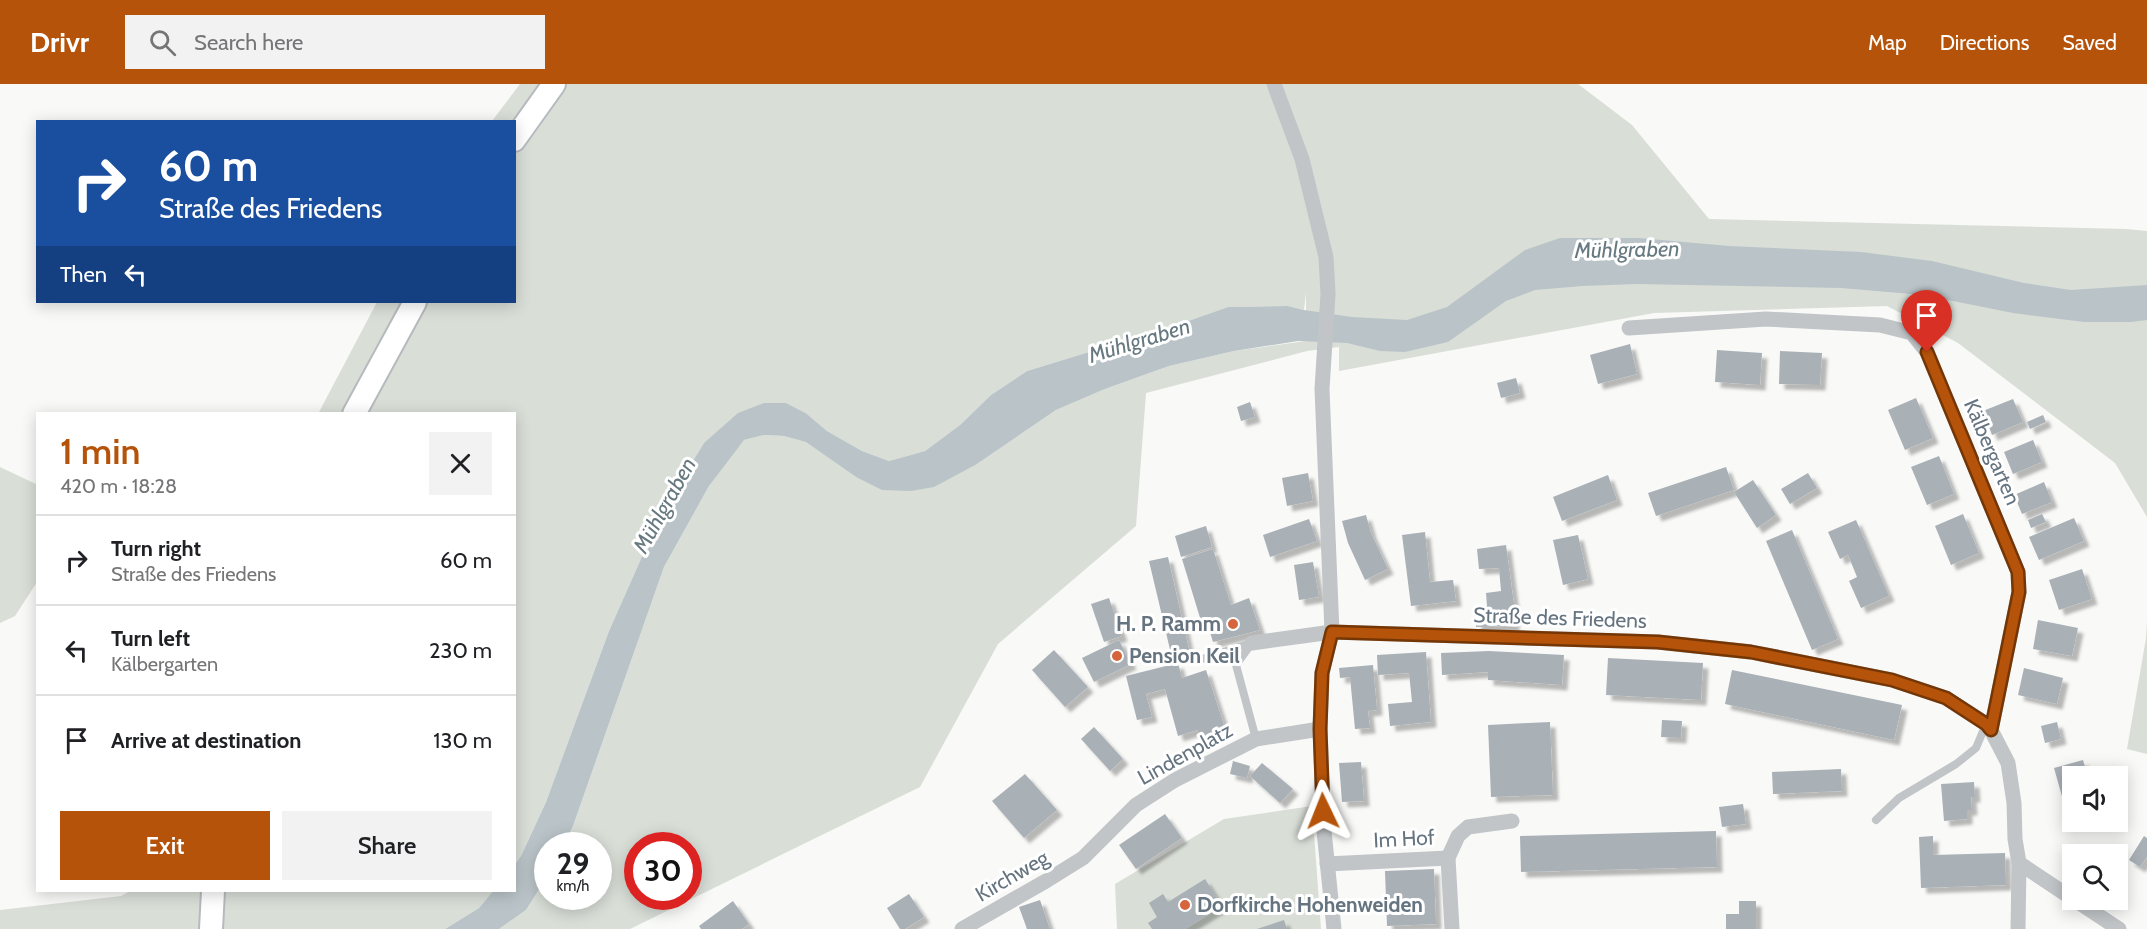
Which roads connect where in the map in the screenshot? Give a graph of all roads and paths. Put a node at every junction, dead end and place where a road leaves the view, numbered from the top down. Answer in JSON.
{"nodes":[{"id":1,"x":554,"y":84,"type":"edge"},
{"id":2,"x":1274,"y":84,"type":"edge"},
{"id":3,"x":516,"y":137,"type":"edge"},
{"id":4,"x":414,"y":303,"type":"edge"},
{"id":5,"x":1629,"y":328,"type":"dead end"},
{"id":6,"x":355,"y":412,"type":"edge"},
{"id":7,"x":1332,"y":632,"type":"junction"},
{"id":8,"x":1252,"y":643,"type":"junction"},
{"id":9,"x":1196,"y":661,"type":"dead end"},
{"id":10,"x":1989,"y":727,"type":"junction"},
{"id":11,"x":1320,"y":729,"type":"junction"},
{"id":12,"x":1256,"y":739,"type":"junction"},
{"id":13,"x":1876,"y":820,"type":"dead end"},
{"id":14,"x":1512,"y":822,"type":"dead end"},
{"id":15,"x":1083,"y":858,"type":"joint"},
{"id":16,"x":1448,"y":858,"type":"junction"},
{"id":17,"x":2019,"y":863,"type":"junction"},
{"id":18,"x":1327,"y":864,"type":"junction"},
{"id":19,"x":2062,"y":891,"type":"edge"},
{"id":20,"x":213,"y":892,"type":"edge"},
{"id":21,"x":2090,"y":910,"type":"edge"},
{"id":22,"x":211,"y":929,"type":"edge"},
{"id":23,"x":962,"y":929,"type":"edge"},
{"id":24,"x":1334,"y":929,"type":"edge"},
{"id":25,"x":1452,"y":929,"type":"edge"},
{"id":26,"x":2018,"y":929,"type":"edge"},
{"id":27,"x":2119,"y":929,"type":"edge"}],
"edges":[{"from":1,"to":3,"type":"street"},
{"from":2,"to":7,"type":"street"},
{"from":4,"to":6,"type":"street"},
{"from":5,"to":10,"type":"street","name":"Kälbergarten"},
{"from":7,"to":8,"type":"street"},
{"from":7,"to":10,"type":"street","name":"Straße des Friedens"},
{"from":7,"to":11,"type":"street"},
{"from":8,"to":9,"type":"lane"},
{"from":8,"to":12,"type":"lane","name":"Lindenplatz"},
{"from":10,"to":13,"type":"lane"},
{"from":10,"to":17,"type":"street","name":"Straße des Friedens"},
{"from":11,"to":12,"type":"street","name":"Lindenplatz"},
{"from":11,"to":18,"type":"street"},
{"from":12,"to":15,"type":"street","name":"Lindenplatz"},
{"from":14,"to":16,"type":"street","name":"Im Hof"},
{"from":15,"to":23,"type":"street","name":"Kirchweg"},
{"from":16,"to":18,"type":"street","name":"Im Hof"},
{"from":16,"to":25,"type":"street","name":"Im Hof"},
{"from":17,"to":19,"type":"street"},
{"from":17,"to":26,"type":"street","name":"Straße des Friedens"},
{"from":18,"to":24,"type":"street"},
{"from":20,"to":22,"type":"street"},
{"from":21,"to":27,"type":"street"}]}
